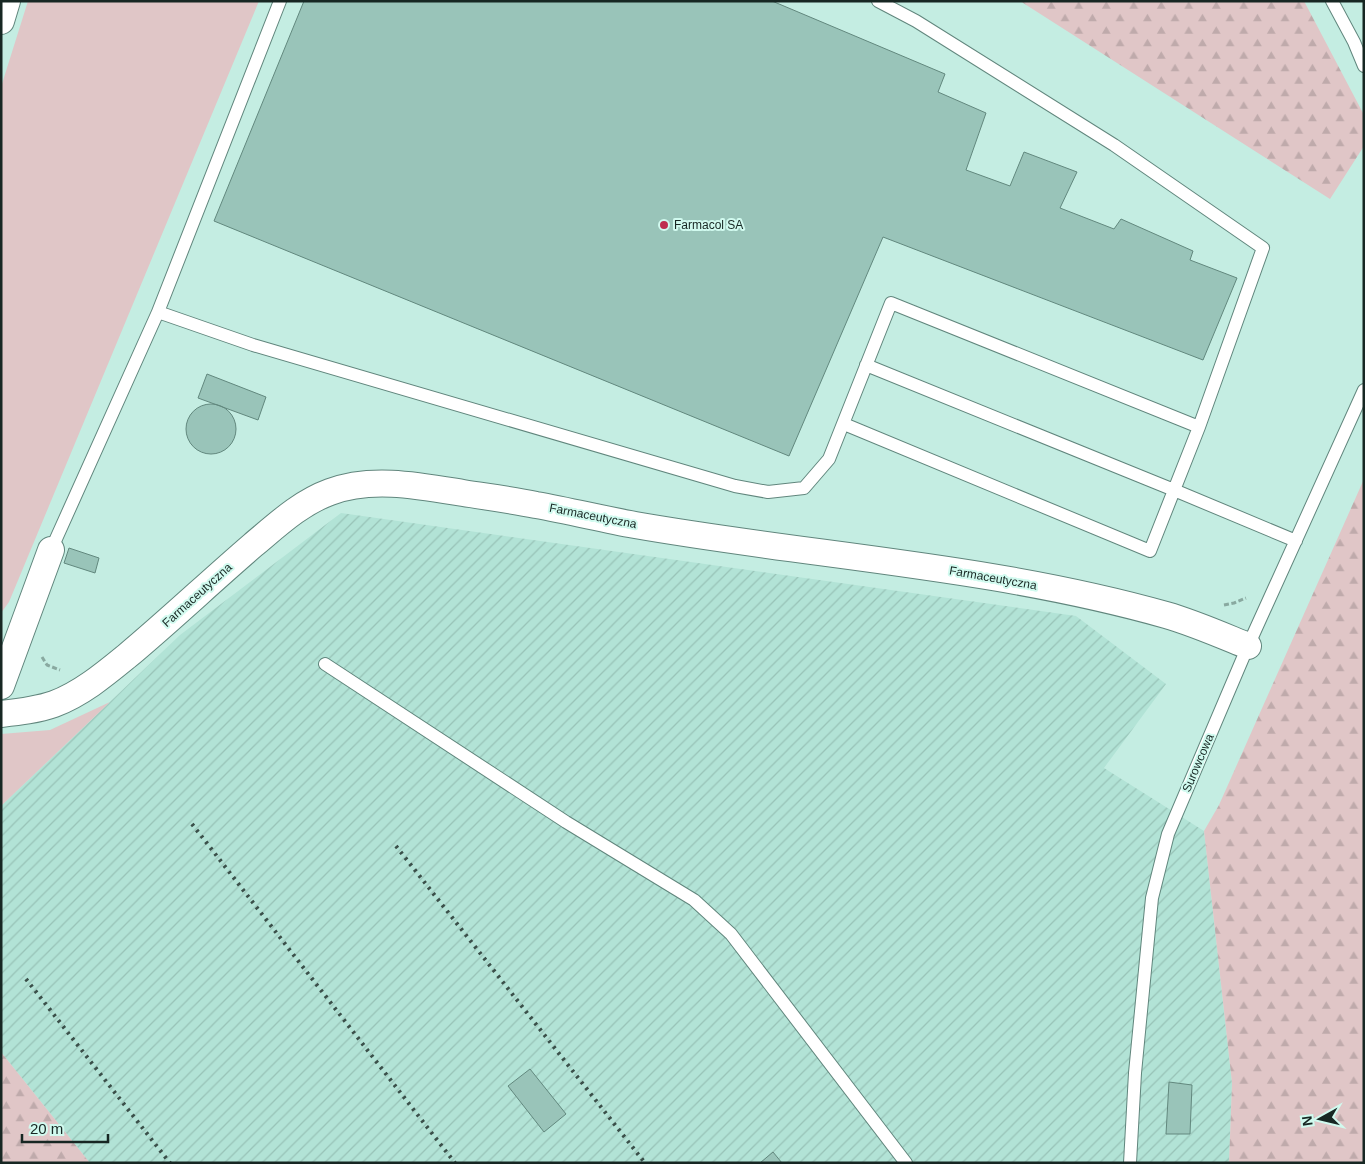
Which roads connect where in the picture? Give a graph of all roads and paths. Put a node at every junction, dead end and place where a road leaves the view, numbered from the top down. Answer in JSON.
{"nodes":[{"id":1,"x":7,"y":1,"type":"edge"},
{"id":2,"x":280,"y":1,"type":"edge"},
{"id":3,"x":878,"y":1,"type":"edge"},
{"id":4,"x":1332,"y":1,"type":"edge"},
{"id":5,"x":1,"y":21,"type":"edge"},
{"id":6,"x":1364,"y":66,"type":"edge"},
{"id":7,"x":158,"y":312,"type":"junction"},
{"id":8,"x":866,"y":365,"type":"junction"},
{"id":9,"x":1364,"y":390,"type":"edge"},
{"id":10,"x":844,"y":424,"type":"junction"},
{"id":11,"x":1199,"y":427,"type":"junction"},
{"id":12,"x":1174,"y":490,"type":"junction"},
{"id":13,"x":1296,"y":541,"type":"junction"},
{"id":14,"x":51,"y":550,"type":"joint"},
{"id":15,"x":1248,"y":646,"type":"junction"},
{"id":16,"x":325,"y":664,"type":"dead end"},
{"id":17,"x":1,"y":686,"type":"edge"},
{"id":18,"x":1,"y":714,"type":"edge"},
{"id":19,"x":906,"y":1163,"type":"edge"},
{"id":20,"x":1130,"y":1163,"type":"edge"}],
"edges":[{"from":1,"to":5,"type":"street"},
{"from":2,"to":7,"type":"lane"},
{"from":3,"to":11,"type":"lane"},
{"from":4,"to":6,"type":"lane"},
{"from":7,"to":10,"type":"lane"},
{"from":7,"to":14,"type":"lane"},
{"from":8,"to":10,"type":"lane"},
{"from":8,"to":11,"type":"lane"},
{"from":8,"to":12,"type":"lane"},
{"from":9,"to":13,"type":"lane","name":"Surowcowa"},
{"from":10,"to":12,"type":"lane"},
{"from":11,"to":12,"type":"lane"},
{"from":12,"to":13,"type":"lane"},
{"from":13,"to":15,"type":"lane","name":"Surowcowa"},
{"from":14,"to":17,"type":"street"},
{"from":15,"to":18,"type":"street","name":"Farmaceutyczna"},
{"from":15,"to":20,"type":"lane","name":"Surowcowa"},
{"from":16,"to":19,"type":"lane"}]}
